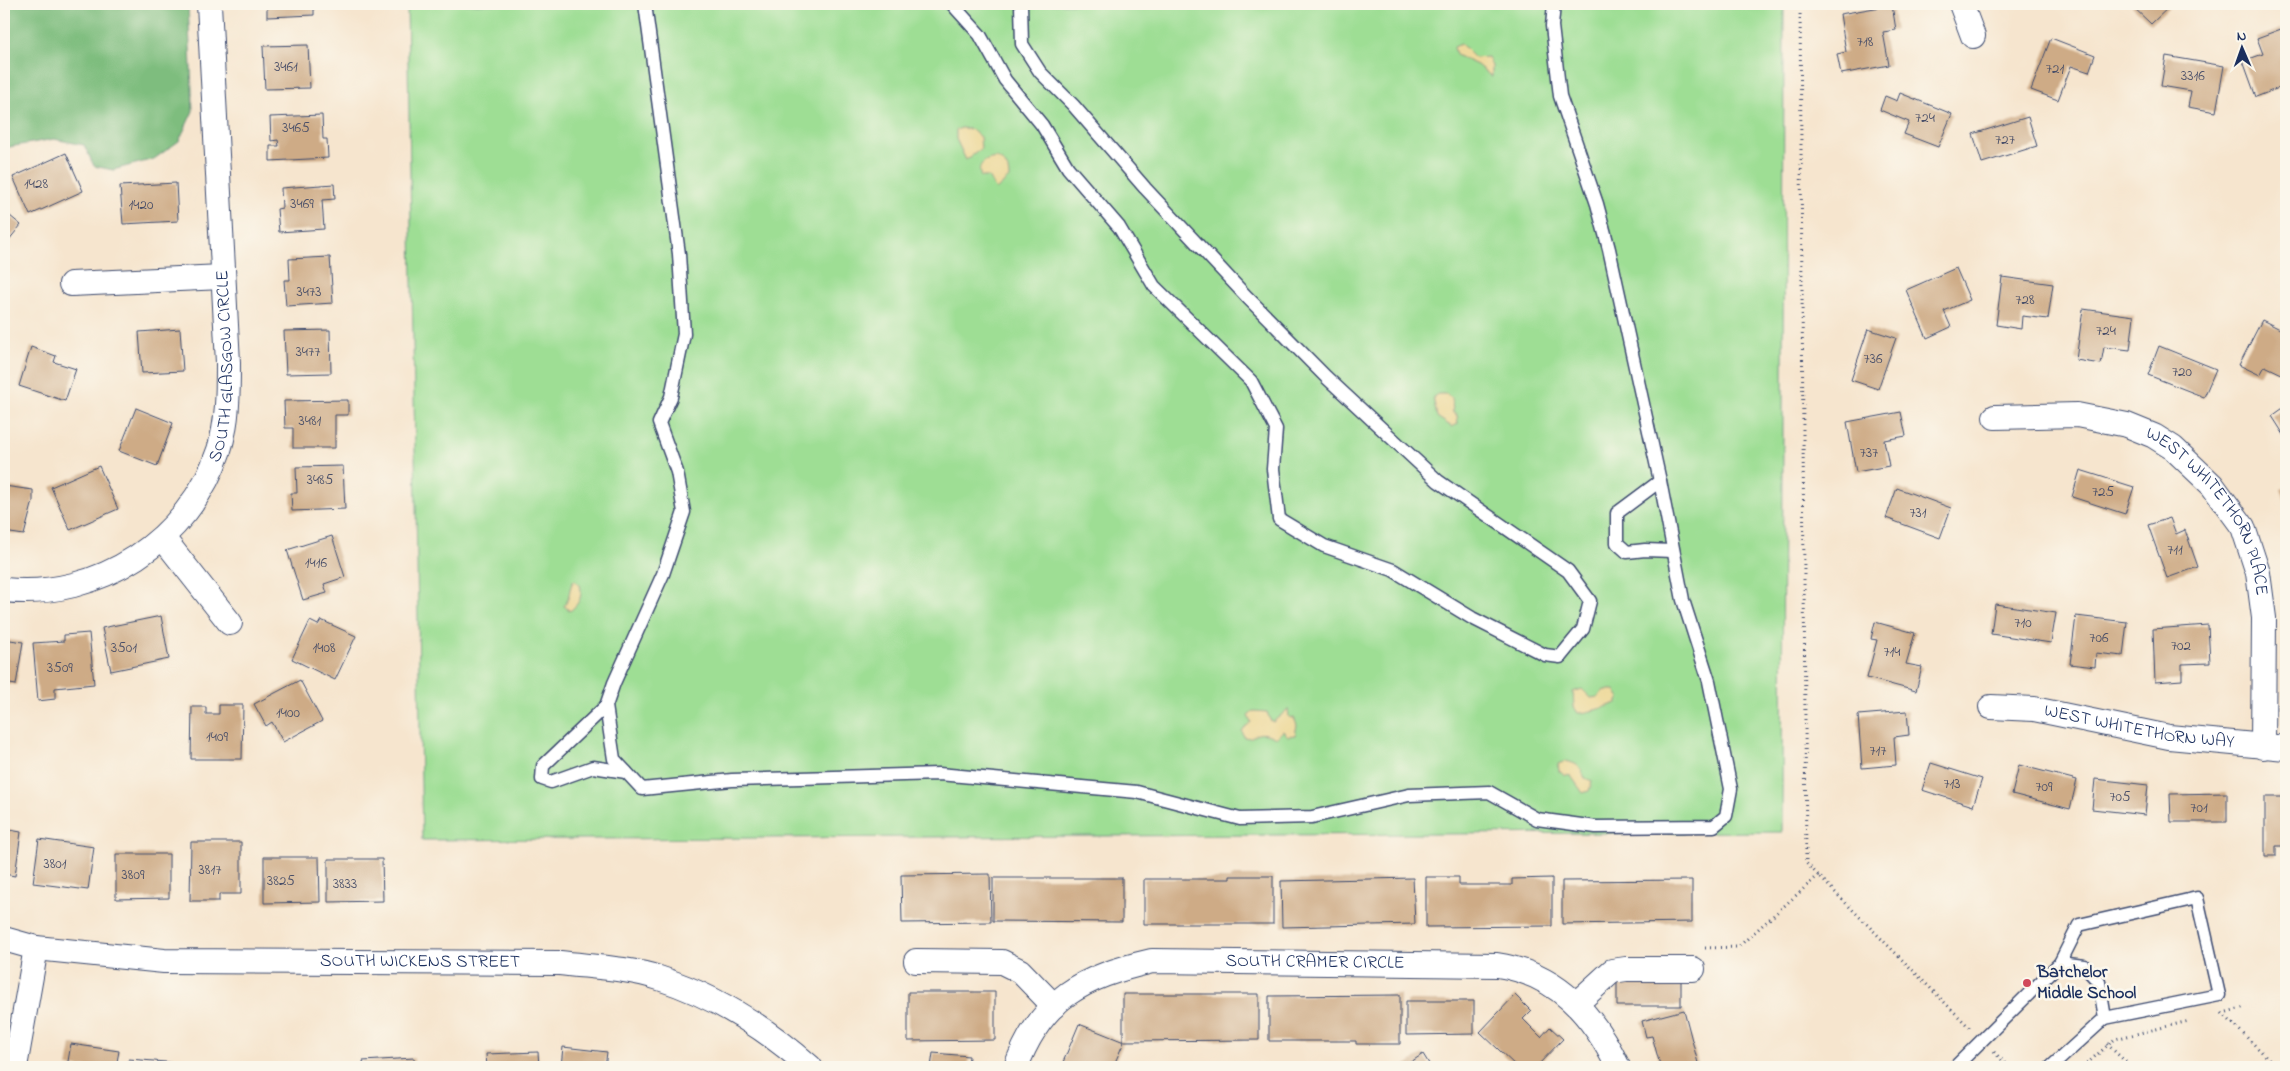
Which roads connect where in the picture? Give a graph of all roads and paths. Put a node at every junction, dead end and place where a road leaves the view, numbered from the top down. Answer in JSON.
{"nodes":[{"id":1,"x":209,"y":4,"type":"edge"},
{"id":2,"x":645,"y":4,"type":"edge"},
{"id":3,"x":952,"y":4,"type":"edge"},
{"id":4,"x":1021,"y":4,"type":"edge"},
{"id":5,"x":1554,"y":4,"type":"edge"},
{"id":6,"x":1800,"y":4,"type":"edge"},
{"id":7,"x":1961,"y":4,"type":"edge"},
{"id":8,"x":1973,"y":36,"type":"dead end"},
{"id":9,"x":222,"y":277,"type":"junction"},
{"id":10,"x":71,"y":284,"type":"dead end"},
{"id":11,"x":1995,"y":417,"type":"dead end"},
{"id":12,"x":1660,"y":481,"type":"junction"},
{"id":13,"x":163,"y":538,"type":"junction"},
{"id":14,"x":1673,"y":551,"type":"junction"},
{"id":15,"x":4,"y":590,"type":"edge"},
{"id":16,"x":230,"y":622,"type":"dead end"},
{"id":17,"x":606,"y":706,"type":"junction"},
{"id":18,"x":1991,"y":707,"type":"dead end"},
{"id":19,"x":2275,"y":748,"type":"edge"},
{"id":20,"x":626,"y":772,"type":"junction"},
{"id":21,"x":1819,"y":874,"type":"junction"},
{"id":22,"x":4,"y":939,"type":"edge"},
{"id":23,"x":36,"y":948,"type":"junction"},
{"id":24,"x":1699,"y":959,"type":"joint"},
{"id":25,"x":916,"y":961,"type":"dead end"},
{"id":26,"x":2060,"y":963,"type":"junction"},
{"id":27,"x":1576,"y":1004,"type":"junction"},
{"id":28,"x":1054,"y":1006,"type":"junction"},
{"id":29,"x":2245,"y":1007,"type":"dead end"},
{"id":30,"x":2222,"y":1013,"type":"junction"},
{"id":31,"x":2213,"y":1015,"type":"dead end"},
{"id":32,"x":2105,"y":1018,"type":"junction"},
{"id":33,"x":2196,"y":1019,"type":"dead end"},
{"id":34,"x":1982,"y":1040,"type":"junction"},
{"id":35,"x":2108,"y":1044,"type":"junction"},
{"id":36,"x":16,"y":1067,"type":"edge"},
{"id":37,"x":810,"y":1067,"type":"edge"},
{"id":38,"x":1016,"y":1067,"type":"edge"},
{"id":39,"x":1618,"y":1067,"type":"edge"},
{"id":40,"x":1955,"y":1067,"type":"edge"},
{"id":41,"x":2009,"y":1067,"type":"edge"},
{"id":42,"x":2051,"y":1067,"type":"edge"},
{"id":43,"x":2083,"y":1067,"type":"edge"},
{"id":44,"x":2131,"y":1067,"type":"edge"},
{"id":45,"x":2277,"y":1067,"type":"edge"}],
"edges":[{"from":1,"to":9,"type":"street","name":"SOUTH GLASGOW CIRCLE"},
{"from":2,"to":17,"type":"lane"},
{"from":3,"to":4,"type":"lane"},
{"from":5,"to":12,"type":"lane"},
{"from":6,"to":21,"type":"path"},
{"from":7,"to":8,"type":"street"},
{"from":9,"to":10,"type":"street"},
{"from":9,"to":13,"type":"street","name":"SOUTH GLASGOW CIRCLE"},
{"from":11,"to":19,"type":"street","name":"WEST WHITETHORN PLACE"},
{"from":12,"to":14,"type":"lane"},
{"from":12,"to":14,"type":"lane"},
{"from":13,"to":15,"type":"street","name":"SOUTH GLASGOW CIRCLE"},
{"from":13,"to":16,"type":"street"},
{"from":14,"to":20,"type":"lane"},
{"from":17,"to":20,"type":"lane"},
{"from":17,"to":20,"type":"lane"},
{"from":18,"to":19,"type":"street","name":"WEST WHITETHORN WAY"},
{"from":21,"to":24,"type":"path"},
{"from":21,"to":34,"type":"path"},
{"from":22,"to":23,"type":"street","name":"SOUTH WICKENS STREET"},
{"from":23,"to":36,"type":"street"},
{"from":23,"to":37,"type":"street","name":"SOUTH WICKENS STREET"},
{"from":24,"to":27,"type":"street"},
{"from":25,"to":28,"type":"street"},
{"from":26,"to":32,"type":"lane"},
{"from":26,"to":32,"type":"lane"},
{"from":26,"to":34,"type":"lane"},
{"from":27,"to":28,"type":"street","name":"SOUTH CRAMER CIRCLE"},
{"from":27,"to":39,"type":"street","name":"SOUTH CRAMER CIRCLE"},
{"from":28,"to":38,"type":"street","name":"SOUTH CRAMER CIRCLE"},
{"from":29,"to":30,"type":"path"},
{"from":30,"to":31,"type":"path"},
{"from":30,"to":45,"type":"path"},
{"from":32,"to":42,"type":"lane"},
{"from":33,"to":35,"type":"path"},
{"from":34,"to":40,"type":"lane"},
{"from":34,"to":41,"type":"path"},
{"from":35,"to":43,"type":"path"},
{"from":35,"to":44,"type":"path"}]}
